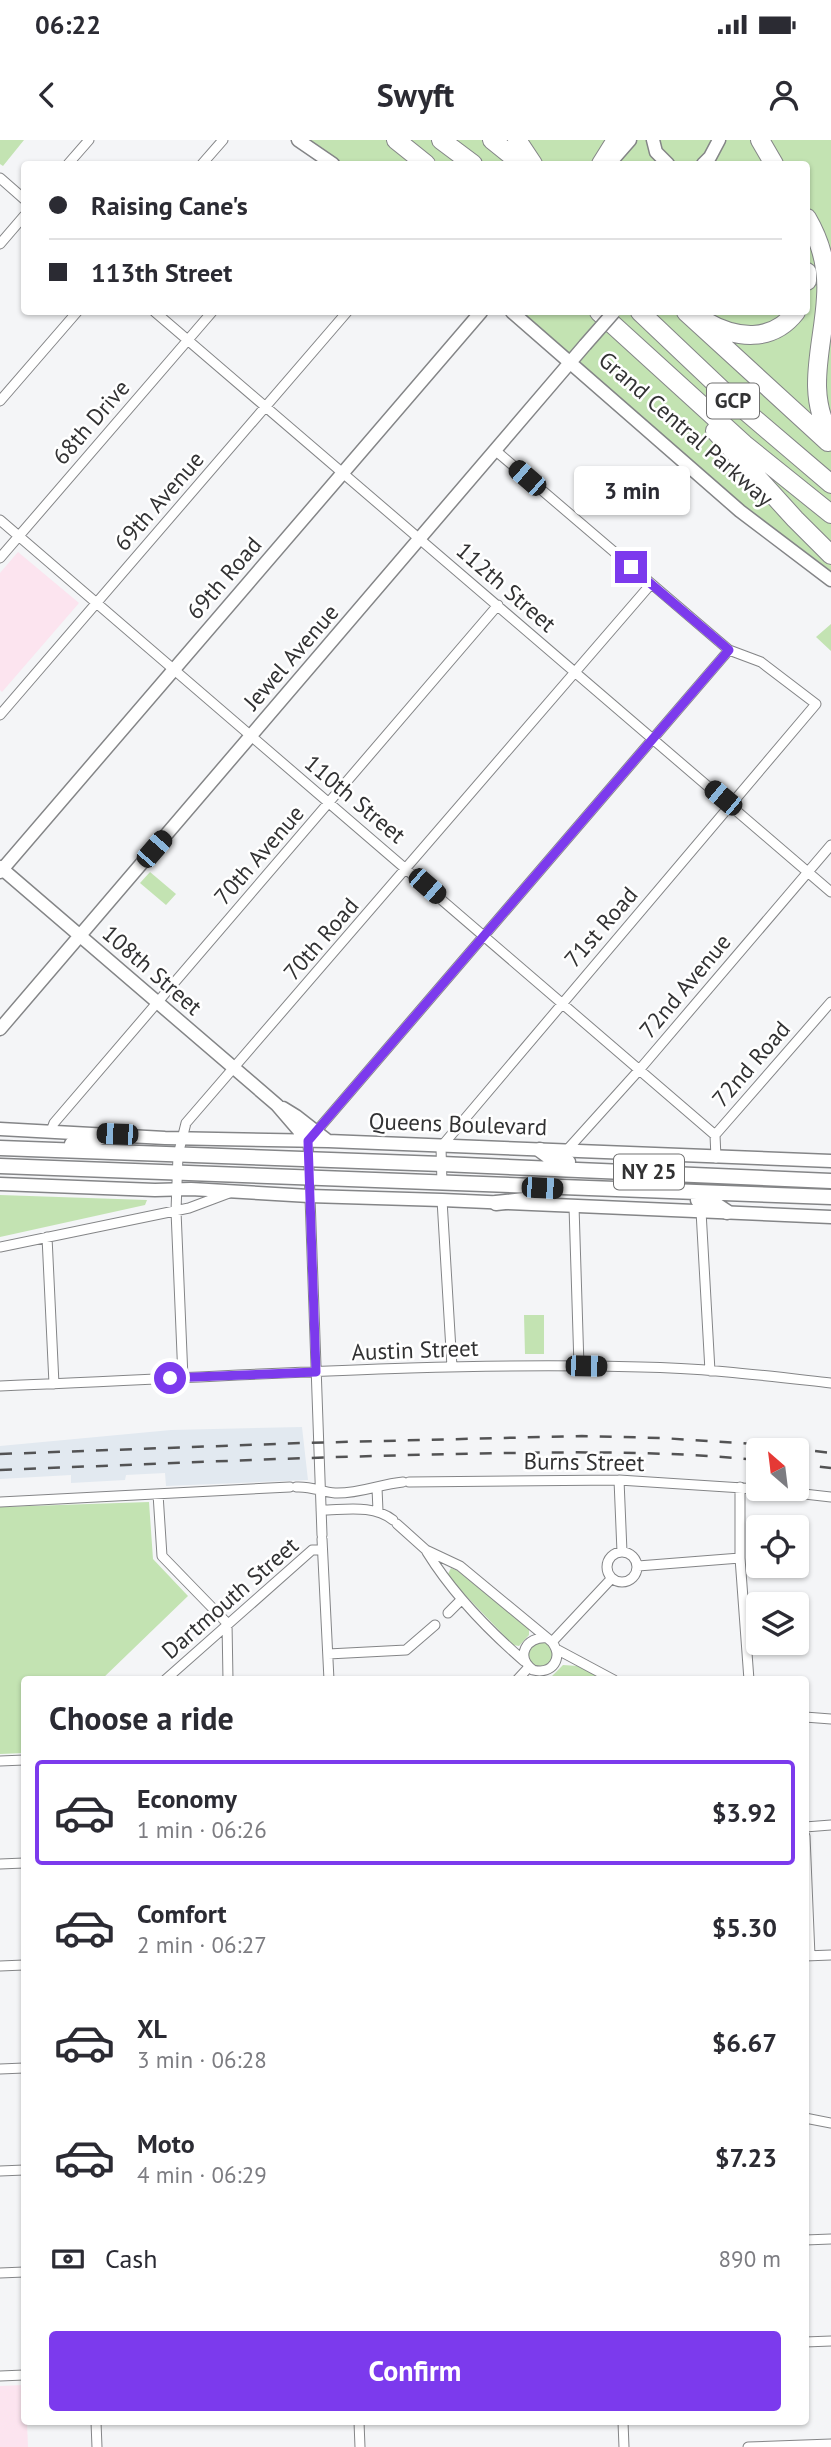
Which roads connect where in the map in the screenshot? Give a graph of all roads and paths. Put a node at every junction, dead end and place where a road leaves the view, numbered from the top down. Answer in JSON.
{"nodes":[{"id":1,"x":89,"y":140,"type":"edge"},
{"id":2,"x":223,"y":140,"type":"edge"},
{"id":3,"x":298,"y":140,"type":"edge"},
{"id":4,"x":396,"y":140,"type":"edge"},
{"id":5,"x":441,"y":140,"type":"edge"},
{"id":6,"x":492,"y":140,"type":"edge"},
{"id":7,"x":517,"y":140,"type":"edge"},
{"id":8,"x":616,"y":140,"type":"edge"},
{"id":9,"x":630,"y":140,"type":"edge"},
{"id":10,"x":653,"y":140,"type":"edge"},
{"id":11,"x":721,"y":140,"type":"edge"},
{"id":12,"x":760,"y":140,"type":"edge"},
{"id":13,"x":71,"y":161,"type":"edge"},
{"id":14,"x":205,"y":161,"type":"edge"},
{"id":15,"x":329,"y":161,"type":"edge"},
{"id":16,"x":422,"y":161,"type":"edge"},
{"id":17,"x":469,"y":161,"type":"edge"},
{"id":18,"x":518,"y":161,"type":"edge"},
{"id":19,"x":531,"y":161,"type":"edge"},
{"id":20,"x":602,"y":161,"type":"edge"},
{"id":21,"x":612,"y":161,"type":"edge"},
{"id":22,"x":665,"y":161,"type":"edge"},
{"id":23,"x":706,"y":161,"type":"edge"},
{"id":24,"x":718,"y":161,"type":"edge"},
{"id":25,"x":772,"y":161,"type":"edge"},
{"id":26,"x":0,"y":178,"type":"edge"},
{"id":27,"x":21,"y":196,"type":"edge"},
{"id":28,"x":21,"y":220,"type":"edge"},
{"id":29,"x":810,"y":225,"type":"edge"},
{"id":30,"x":0,"y":244,"type":"edge"},
{"id":31,"x":74,"y":315,"type":"edge"},
{"id":32,"x":159,"y":315,"type":"edge"},
{"id":33,"x":209,"y":315,"type":"edge"},
{"id":34,"x":343,"y":315,"type":"edge"},
{"id":35,"x":478,"y":315,"type":"edge"},
{"id":36,"x":515,"y":315,"type":"edge"},
{"id":37,"x":602,"y":315,"type":"edge"},
{"id":38,"x":611,"y":315,"type":"edge"},
{"id":39,"x":643,"y":315,"type":"edge"},
{"id":40,"x":691,"y":315,"type":"edge"},
{"id":41,"x":694,"y":315,"type":"edge"},
{"id":42,"x":793,"y":315,"type":"edge"},
{"id":43,"x":187,"y":339,"type":"junction"},
{"id":44,"x":639,"y":348,"type":"junction"},
{"id":45,"x":571,"y":363,"type":"junction"},
{"id":46,"x":0,"y":401,"type":"edge"},
{"id":47,"x":265,"y":406,"type":"junction"},
{"id":48,"x":831,"y":436,"type":"edge"},
{"id":49,"x":831,"y":444,"type":"edge"},
{"id":50,"x":496,"y":451,"type":"junction"},
{"id":51,"x":343,"y":472,"type":"junction"},
{"id":52,"x":831,"y":484,"type":"edge"},
{"id":53,"x":831,"y":514,"type":"edge"},
{"id":54,"x":0,"y":520,"type":"edge"},
{"id":55,"x":19,"y":536,"type":"junction"},
{"id":56,"x":420,"y":539,"type":"junction"},
{"id":57,"x":831,"y":555,"type":"edge"},
{"id":58,"x":0,"y":558,"type":"edge"},
{"id":59,"x":831,"y":580,"type":"edge"},
{"id":60,"x":651,"y":584,"type":"junction"},
{"id":61,"x":96,"y":603,"type":"junction"},
{"id":62,"x":498,"y":606,"type":"junction"},
{"id":63,"x":729,"y":650,"type":"junction"},
{"id":64,"x":174,"y":669,"type":"junction"},
{"id":65,"x":576,"y":672,"type":"junction"},
{"id":66,"x":0,"y":715,"type":"edge"},
{"id":67,"x":251,"y":736,"type":"junction"},
{"id":68,"x":653,"y":739,"type":"junction"},
{"id":69,"x":329,"y":802,"type":"junction"},
{"id":70,"x":731,"y":804,"type":"junction"},
{"id":71,"x":831,"y":845,"type":"edge"},
{"id":72,"x":407,"y":869,"type":"junction"},
{"id":73,"x":1,"y":870,"type":"edge"},
{"id":74,"x":807,"y":872,"type":"junction"},
{"id":75,"x":831,"y":892,"type":"edge"},
{"id":76,"x":484,"y":935,"type":"junction"},
{"id":77,"x":80,"y":936,"type":"junction"},
{"id":78,"x":158,"y":1002,"type":"junction"},
{"id":79,"x":562,"y":1002,"type":"junction"},
{"id":80,"x":831,"y":1002,"type":"edge"},
{"id":81,"x":0,"y":1029,"type":"edge"},
{"id":82,"x":235,"y":1069,"type":"junction"},
{"id":83,"x":640,"y":1069,"type":"junction"},
{"id":84,"x":0,"y":1129,"type":"edge"},
{"id":85,"x":51,"y":1132,"type":"junction"},
{"id":86,"x":117,"y":1134,"type":"junction"},
{"id":87,"x":715,"y":1135,"type":"junction"},
{"id":88,"x":312,"y":1137,"type":"junction"},
{"id":89,"x":181,"y":1138,"type":"junction"},
{"id":90,"x":441,"y":1147,"type":"junction"},
{"id":91,"x":0,"y":1148,"type":"edge"},
{"id":92,"x":41,"y":1149,"type":"junction"},
{"id":93,"x":540,"y":1150,"type":"junction"},
{"id":94,"x":567,"y":1150,"type":"junction"},
{"id":95,"x":178,"y":1155,"type":"junction"},
{"id":96,"x":716,"y":1158,"type":"junction"},
{"id":97,"x":308,"y":1159,"type":"junction"},
{"id":98,"x":831,"y":1161,"type":"edge"},
{"id":99,"x":442,"y":1164,"type":"junction"},
{"id":100,"x":0,"y":1166,"type":"edge"},
{"id":101,"x":632,"y":1172,"type":"junction"},
{"id":102,"x":178,"y":1173,"type":"junction"},
{"id":103,"x":308,"y":1178,"type":"junction"},
{"id":104,"x":831,"y":1181,"type":"edge"},
{"id":105,"x":0,"y":1184,"type":"edge"},
{"id":106,"x":442,"y":1184,"type":"junction"},
{"id":107,"x":177,"y":1189,"type":"junction"},
{"id":108,"x":569,"y":1189,"type":"junction"},
{"id":109,"x":231,"y":1192,"type":"junction"},
{"id":110,"x":656,"y":1192,"type":"junction"},
{"id":111,"x":309,"y":1196,"type":"junction"},
{"id":112,"x":831,"y":1197,"type":"edge"},
{"id":113,"x":442,"y":1200,"type":"junction"},
{"id":114,"x":496,"y":1203,"type":"junction"},
{"id":115,"x":574,"y":1206,"type":"junction"},
{"id":116,"x":176,"y":1211,"type":"junction"},
{"id":117,"x":701,"y":1211,"type":"junction"},
{"id":118,"x":727,"y":1212,"type":"junction"},
{"id":119,"x":831,"y":1217,"type":"edge"},
{"id":120,"x":47,"y":1237,"type":"junction"},
{"id":121,"x":0,"y":1247,"type":"edge"},
{"id":122,"x":579,"y":1366,"type":"junction"},
{"id":123,"x":452,"y":1367,"type":"junction"},
{"id":124,"x":710,"y":1371,"type":"junction"},
{"id":125,"x":316,"y":1372,"type":"junction"},
{"id":126,"x":183,"y":1378,"type":"junction"},
{"id":127,"x":831,"y":1383,"type":"edge"},
{"id":128,"x":54,"y":1384,"type":"junction"},
{"id":129,"x":0,"y":1386,"type":"edge"},
{"id":130,"x":619,"y":1480,"type":"junction"},
{"id":131,"x":740,"y":1487,"type":"junction"},
{"id":132,"x":377,"y":1488,"type":"junction"},
{"id":133,"x":746,"y":1488,"type":"edge"},
{"id":134,"x":321,"y":1489,"type":"junction"},
{"id":135,"x":158,"y":1494,"type":"junction"},
{"id":136,"x":809,"y":1495,"type":"edge"},
{"id":137,"x":831,"y":1497,"type":"edge"},
{"id":138,"x":0,"y":1502,"type":"edge"},
{"id":139,"x":321,"y":1510,"type":"junction"},
{"id":140,"x":378,"y":1511,"type":"junction"},
{"id":141,"x":322,"y":1550,"type":"junction"},
{"id":142,"x":426,"y":1550,"type":"junction"},
{"id":143,"x":622,"y":1552,"type":"junction"},
{"id":144,"x":740,"y":1558,"type":"junction"},
{"id":145,"x":638,"y":1566,"type":"junction"},
{"id":146,"x":611,"y":1579,"type":"junction"},
{"id":147,"x":461,"y":1600,"type":"junction"},
{"id":148,"x":448,"y":1613,"type":"dead end"},
{"id":149,"x":227,"y":1623,"type":"junction"},
{"id":150,"x":435,"y":1625,"type":"dead end"},
{"id":151,"x":552,"y":1643,"type":"junction"},
{"id":152,"x":328,"y":1654,"type":"junction"},
{"id":153,"x":534,"y":1670,"type":"edge"},
{"id":154,"x":169,"y":1676,"type":"edge"},
{"id":155,"x":228,"y":1676,"type":"edge"},
{"id":156,"x":329,"y":1676,"type":"edge"},
{"id":157,"x":607,"y":1676,"type":"edge"},
{"id":158,"x":749,"y":1676,"type":"edge"},
{"id":159,"x":809,"y":1717,"type":"edge"},
{"id":160,"x":831,"y":1719,"type":"edge"},
{"id":161,"x":21,"y":1760,"type":"edge"},
{"id":162,"x":0,"y":1761,"type":"edge"},
{"id":163,"x":831,"y":1825,"type":"edge"},
{"id":164,"x":809,"y":1827,"type":"edge"},
{"id":165,"x":21,"y":1863,"type":"edge"},
{"id":166,"x":0,"y":1864,"type":"edge"},
{"id":167,"x":831,"y":1955,"type":"edge"},
{"id":168,"x":809,"y":1956,"type":"edge"},
{"id":169,"x":21,"y":1965,"type":"edge"},
{"id":170,"x":0,"y":1966,"type":"edge"},
{"id":171,"x":21,"y":2068,"type":"edge"},
{"id":172,"x":0,"y":2069,"type":"edge"},
{"id":173,"x":809,"y":2119,"type":"edge"},
{"id":174,"x":831,"y":2123,"type":"edge"},
{"id":175,"x":21,"y":2170,"type":"edge"},
{"id":176,"x":0,"y":2171,"type":"edge"},
{"id":177,"x":831,"y":2239,"type":"edge"},
{"id":178,"x":809,"y":2240,"type":"edge"},
{"id":179,"x":21,"y":2272,"type":"edge"},
{"id":180,"x":0,"y":2273,"type":"edge"},
{"id":181,"x":831,"y":2341,"type":"edge"},
{"id":182,"x":809,"y":2342,"type":"edge"},
{"id":183,"x":21,"y":2375,"type":"edge"},
{"id":184,"x":0,"y":2376,"type":"edge"},
{"id":185,"x":96,"y":2425,"type":"edge"},
{"id":186,"x":359,"y":2425,"type":"edge"},
{"id":187,"x":623,"y":2425,"type":"edge"},
{"id":188,"x":831,"y":2444,"type":"edge"},
{"id":189,"x":97,"y":2447,"type":"edge"},
{"id":190,"x":360,"y":2447,"type":"edge"},
{"id":191,"x":624,"y":2447,"type":"edge"},
{"id":192,"x":748,"y":2447,"type":"edge"}],
"edges":[{"from":1,"to":13,"type":"street"},
{"from":2,"to":14,"type":"street"},
{"from":3,"to":15,"type":"street"},
{"from":4,"to":16,"type":"highway"},
{"from":5,"to":17,"type":"highway"},
{"from":6,"to":18,"type":"highway"},
{"from":7,"to":19,"type":"highway"},
{"from":8,"to":20,"type":"highway"},
{"from":9,"to":21,"type":"street"},
{"from":10,"to":22,"type":"street"},
{"from":11,"to":23,"type":"street"},
{"from":11,"to":24,"type":"street"},
{"from":12,"to":25,"type":"highway"},
{"from":26,"to":27,"type":"street"},
{"from":28,"to":30,"type":"street"},
{"from":29,"to":48,"type":"highway"},
{"from":31,"to":46,"type":"street"},
{"from":32,"to":43,"type":"street","name":"112th Street"},
{"from":33,"to":43,"type":"street","name":"68th Drive"},
{"from":34,"to":47,"type":"street","name":"69th Avenue"},
{"from":35,"to":51,"type":"street","name":"69th Road"},
{"from":36,"to":45,"type":"street","name":"Grand Central Parkway"},
{"from":37,"to":44,"type":"highway","name":"Grand Central Parkway","number":"GCP"},
{"from":38,"to":45,"type":"street","name":"Jewel Avenue","bridge":true},
{"from":39,"to":52,"type":"highway","number":"GCP"},
{"from":40,"to":49,"type":"highway"},
{"from":41,"to":42,"type":"highway"},
{"from":43,"to":47,"type":"street","name":"112th Street"},
{"from":43,"to":55,"type":"street","name":"68th Drive"},
{"from":44,"to":53,"type":"highway","name":"Grand Central Parkway","number":"GCP"},
{"from":44,"to":57,"type":"highway"},
{"from":45,"to":50,"type":"street","name":"Jewel Avenue"},
{"from":45,"to":59,"type":"street","name":"Grand Central Parkway"},
{"from":47,"to":51,"type":"street","name":"112th Street"},
{"from":47,"to":61,"type":"street","name":"69th Avenue"},
{"from":50,"to":56,"type":"street","name":"Jewel Avenue"},
{"from":50,"to":60,"type":"street"},
{"from":51,"to":56,"type":"street","name":"112th Street"},
{"from":51,"to":64,"type":"street","name":"69th Road"},
{"from":54,"to":55,"type":"street","name":"110th Street"},
{"from":55,"to":58,"type":"street","name":"68th Drive"},
{"from":55,"to":61,"type":"street","name":"110th Street"},
{"from":56,"to":62,"type":"street","name":"112th Street"},
{"from":56,"to":67,"type":"street","name":"Jewel Avenue"},
{"from":60,"to":63,"type":"street"},
{"from":60,"to":65,"type":"street","name":"70th Road"},
{"from":61,"to":64,"type":"street","name":"110th Street"},
{"from":61,"to":66,"type":"street","name":"69th Avenue"},
{"from":62,"to":65,"type":"street","name":"112th Street"},
{"from":62,"to":69,"type":"street","name":"70th Avenue"},
{"from":63,"to":68,"type":"street"},
{"from":63,"to":70,"type":"street","name":"71st Road"},
{"from":64,"to":67,"type":"street","name":"110th Street"},
{"from":64,"to":73,"type":"street","name":"69th Road"},
{"from":65,"to":68,"type":"street","name":"112th Street"},
{"from":65,"to":72,"type":"street","name":"70th Road"},
{"from":67,"to":69,"type":"street","name":"110th Street"},
{"from":67,"to":77,"type":"street","name":"Jewel Avenue"},
{"from":68,"to":70,"type":"street","name":"112th Street"},
{"from":68,"to":76,"type":"street"},
{"from":69,"to":72,"type":"street","name":"110th Street"},
{"from":69,"to":78,"type":"street","name":"70th Avenue"},
{"from":70,"to":74,"type":"street","name":"112th Street"},
{"from":70,"to":79,"type":"street","name":"71st Road"},
{"from":71,"to":74,"type":"street","name":"72nd Avenue"},
{"from":72,"to":76,"type":"street","name":"110th Street"},
{"from":72,"to":82,"type":"street","name":"70th Road"},
{"from":73,"to":77,"type":"street","name":"108th Street"},
{"from":74,"to":75,"type":"street","name":"112th Street"},
{"from":74,"to":83,"type":"street","name":"72nd Avenue"},
{"from":76,"to":79,"type":"street","name":"110th Street"},
{"from":76,"to":88,"type":"street"},
{"from":77,"to":78,"type":"street","name":"108th Street"},
{"from":77,"to":81,"type":"street","name":"Jewel Avenue"},
{"from":78,"to":82,"type":"street","name":"108th Street"},
{"from":78,"to":85,"type":"street","name":"70th Avenue"},
{"from":79,"to":83,"type":"street","name":"110th Street"},
{"from":79,"to":90,"type":"street","name":"71st Road"},
{"from":80,"to":87,"type":"street","name":"72nd Road"},
{"from":82,"to":88,"type":"street","name":"108th Street"},
{"from":82,"to":89,"type":"street","name":"70th Road"},
{"from":83,"to":87,"type":"street","name":"110th Street"},
{"from":83,"to":94,"type":"street","name":"72nd Avenue"},
{"from":84,"to":85,"type":"street","name":"Queens Boulevard"},
{"from":85,"to":86,"type":"street","name":"Queens Boulevard"},
{"from":86,"to":89,"type":"street","name":"Queens Boulevard"},
{"from":86,"to":92,"type":"main road"},
{"from":87,"to":96,"type":"street","name":"72nd Road"},
{"from":88,"to":89,"type":"street","name":"Queens Boulevard"},
{"from":88,"to":90,"type":"street","name":"Queens Boulevard"},
{"from":88,"to":97,"type":"street"},
{"from":89,"to":95,"type":"street","name":"70th Road"},
{"from":90,"to":93,"type":"street","name":"Queens Boulevard"},
{"from":90,"to":99,"type":"street"},
{"from":91,"to":92,"type":"main road","name":"Queens Boulevard","number":"NY 25"},
{"from":92,"to":95,"type":"main road","name":"Queens Boulevard","number":"NY 25"},
{"from":93,"to":94,"type":"street","name":"Queens Boulevard"},
{"from":93,"to":101,"type":"main road"},
{"from":94,"to":96,"type":"street","name":"Queens Boulevard"},
{"from":95,"to":97,"type":"main road","name":"Queens Boulevard","number":"NY 25"},
{"from":95,"to":102,"type":"street","name":"70th Road"},
{"from":96,"to":98,"type":"street","name":"Queens Boulevard"},
{"from":97,"to":99,"type":"main road","name":"Queens Boulevard","number":"NY 25"},
{"from":97,"to":103,"type":"street"},
{"from":99,"to":101,"type":"main road","name":"Queens Boulevard","number":"NY 25"},
{"from":99,"to":106,"type":"street"},
{"from":100,"to":102,"type":"main road","number":"NY 25"},
{"from":101,"to":104,"type":"main road","name":"Queens Boulevard","number":"NY 25"},
{"from":102,"to":103,"type":"main road","number":"NY 25"},
{"from":102,"to":107,"type":"street","name":"70th Road"},
{"from":103,"to":106,"type":"main road","number":"NY 25"},
{"from":103,"to":111,"type":"street"},
{"from":105,"to":107,"type":"street"},
{"from":106,"to":108,"type":"main road","number":"NY 25"},
{"from":107,"to":109,"type":"street"},
{"from":107,"to":116,"type":"street","name":"70th Road"},
{"from":108,"to":110,"type":"main road","number":"NY 25"},
{"from":108,"to":114,"type":"main road"},
{"from":109,"to":111,"type":"street"},
{"from":109,"to":116,"type":"street"},
{"from":110,"to":112,"type":"main road","number":"NY 25"},
{"from":110,"to":118,"type":"main road"},
{"from":111,"to":113,"type":"street"},
{"from":111,"to":125,"type":"street"},
{"from":113,"to":114,"type":"street"},
{"from":113,"to":123,"type":"street"},
{"from":114,"to":115,"type":"street"},
{"from":115,"to":117,"type":"street"},
{"from":115,"to":122,"type":"street"},
{"from":116,"to":120,"type":"street"},
{"from":116,"to":126,"type":"street","name":"70th Road"},
{"from":117,"to":118,"type":"street"},
{"from":117,"to":124,"type":"street"},
{"from":118,"to":119,"type":"street"},
{"from":120,"to":121,"type":"street"},
{"from":120,"to":128,"type":"street"},
{"from":122,"to":123,"type":"street","name":"Austin Street"},
{"from":122,"to":124,"type":"street","name":"Austin Street"},
{"from":123,"to":125,"type":"street","name":"Austin Street"},
{"from":124,"to":127,"type":"street","name":"Austin Street"},
{"from":125,"to":126,"type":"street","name":"Austin Street"},
{"from":125,"to":134,"type":"street"},
{"from":126,"to":128,"type":"street","name":"Austin Street"},
{"from":128,"to":129,"type":"street","name":"Austin Street"},
{"from":130,"to":131,"type":"street","name":"Burns Street"},
{"from":130,"to":132,"type":"street","name":"Burns Street"},
{"from":130,"to":143,"type":"street"},
{"from":131,"to":133,"type":"street","name":"Burns Street"},
{"from":131,"to":144,"type":"street"},
{"from":132,"to":134,"type":"street","name":"Burns Street"},
{"from":132,"to":140,"type":"street"},
{"from":134,"to":135,"type":"street"},
{"from":134,"to":139,"type":"street"},
{"from":135,"to":138,"type":"street"},
{"from":135,"to":149,"type":"street"},
{"from":136,"to":137,"type":"street","name":"Burns Street"},
{"from":139,"to":140,"type":"street"},
{"from":139,"to":141,"type":"street"},
{"from":140,"to":142,"type":"street"},
{"from":141,"to":149,"type":"street","name":"Dartmouth Street"},
{"from":141,"to":152,"type":"street"},
{"from":142,"to":147,"type":"street"},
{"from":142,"to":151,"type":"street"},
{"from":143,"to":145,"type":"street"},
{"from":143,"to":146,"type":"street"},
{"from":144,"to":145,"type":"street"},
{"from":144,"to":158,"type":"street"},
{"from":145,"to":146,"type":"street"},
{"from":146,"to":151,"type":"street"},
{"from":147,"to":148,"type":"street"},
{"from":147,"to":153,"type":"street"},
{"from":149,"to":154,"type":"street","name":"Dartmouth Street"},
{"from":149,"to":155,"type":"street"},
{"from":150,"to":152,"type":"street"},
{"from":151,"to":153,"type":"street"},
{"from":151,"to":153,"type":"street"},
{"from":151,"to":157,"type":"street"},
{"from":152,"to":156,"type":"street"},
{"from":159,"to":160,"type":"street"},
{"from":161,"to":162,"type":"street"},
{"from":163,"to":164,"type":"street"},
{"from":165,"to":166,"type":"street"},
{"from":167,"to":168,"type":"street"},
{"from":169,"to":170,"type":"street"},
{"from":171,"to":172,"type":"street"},
{"from":173,"to":174,"type":"street"},
{"from":175,"to":176,"type":"street"},
{"from":177,"to":178,"type":"street"},
{"from":179,"to":180,"type":"street"},
{"from":181,"to":182,"type":"street"},
{"from":183,"to":184,"type":"street"},
{"from":185,"to":189,"type":"street"},
{"from":186,"to":190,"type":"street"},
{"from":187,"to":191,"type":"street"},
{"from":188,"to":192,"type":"street"}]}
